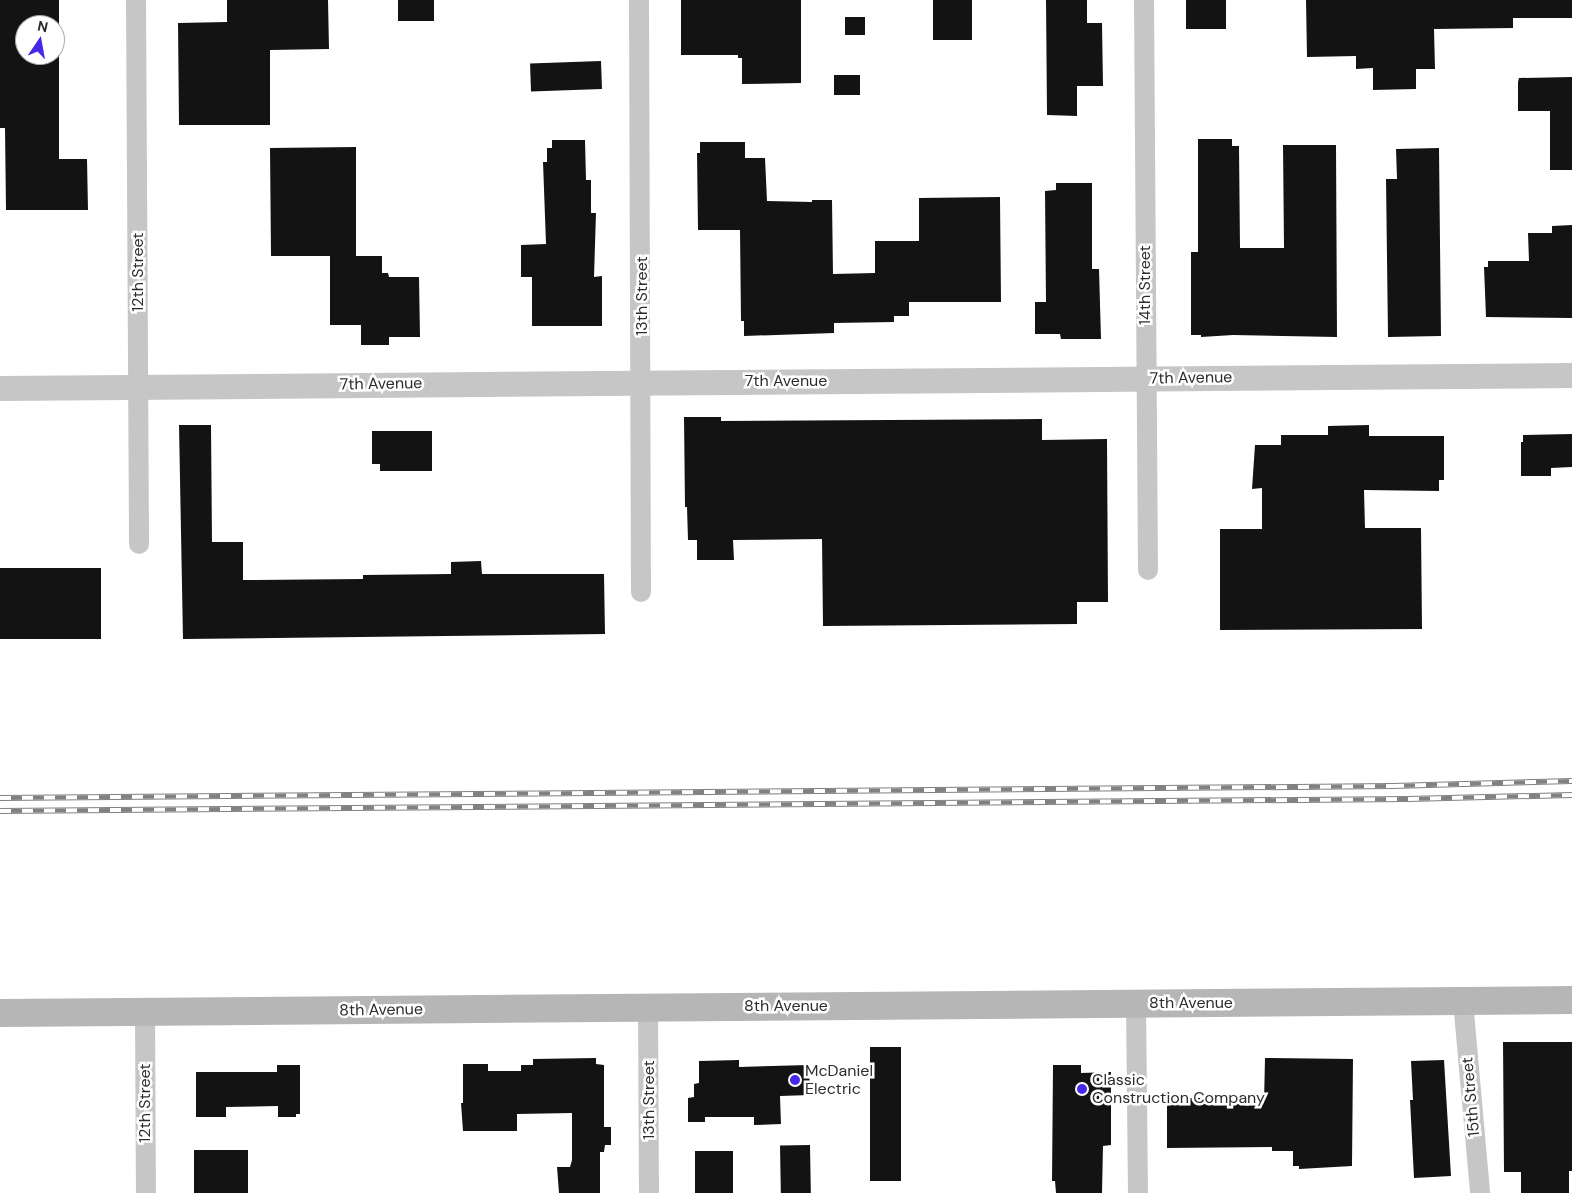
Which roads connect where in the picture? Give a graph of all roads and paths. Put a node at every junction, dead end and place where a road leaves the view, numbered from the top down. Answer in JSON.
{"nodes":[{"id":1,"x":136,"y":0,"type":"edge"},
{"id":2,"x":639,"y":0,"type":"edge"},
{"id":3,"x":1144,"y":0,"type":"edge"},
{"id":4,"x":1572,"y":375,"type":"edge"},
{"id":5,"x":1145,"y":378,"type":"junction"},
{"id":6,"x":642,"y":382,"type":"junction"},
{"id":7,"x":138,"y":387,"type":"junction"},
{"id":8,"x":0,"y":388,"type":"edge"},
{"id":9,"x":139,"y":544,"type":"dead end"},
{"id":10,"x":1148,"y":570,"type":"dead end"},
{"id":11,"x":641,"y":592,"type":"dead end"},
{"id":12,"x":1572,"y":1000,"type":"edge"},
{"id":13,"x":1463,"y":1001,"type":"junction"},
{"id":14,"x":1136,"y":1003,"type":"junction"},
{"id":15,"x":648,"y":1007,"type":"junction"},
{"id":16,"x":144,"y":1012,"type":"junction"},
{"id":17,"x":0,"y":1013,"type":"edge"},
{"id":18,"x":146,"y":1193,"type":"edge"},
{"id":19,"x":649,"y":1193,"type":"edge"},
{"id":20,"x":1138,"y":1193,"type":"edge"},
{"id":21,"x":1480,"y":1193,"type":"edge"}],
"edges":[{"from":1,"to":7,"type":"street","name":"12th Street"},
{"from":2,"to":6,"type":"street","name":"13th Street"},
{"from":3,"to":5,"type":"street","name":"14th Street"},
{"from":4,"to":5,"type":"street","name":"7th Avenue"},
{"from":5,"to":6,"type":"street","name":"7th Avenue"},
{"from":5,"to":10,"type":"street","name":"14th Street"},
{"from":6,"to":7,"type":"street","name":"7th Avenue"},
{"from":6,"to":11,"type":"street","name":"13th Street"},
{"from":7,"to":8,"type":"street","name":"7th Avenue"},
{"from":7,"to":9,"type":"street","name":"12th Street"},
{"from":12,"to":13,"type":"main road","name":"8th Avenue"},
{"from":13,"to":14,"type":"main road","name":"8th Avenue"},
{"from":13,"to":21,"type":"street","name":"15th Street"},
{"from":14,"to":15,"type":"main road","name":"8th Avenue"},
{"from":14,"to":20,"type":"street"},
{"from":15,"to":16,"type":"main road","name":"8th Avenue"},
{"from":15,"to":19,"type":"street","name":"13th Street"},
{"from":16,"to":17,"type":"main road","name":"8th Avenue"},
{"from":16,"to":18,"type":"street","name":"12th Street"}]}
